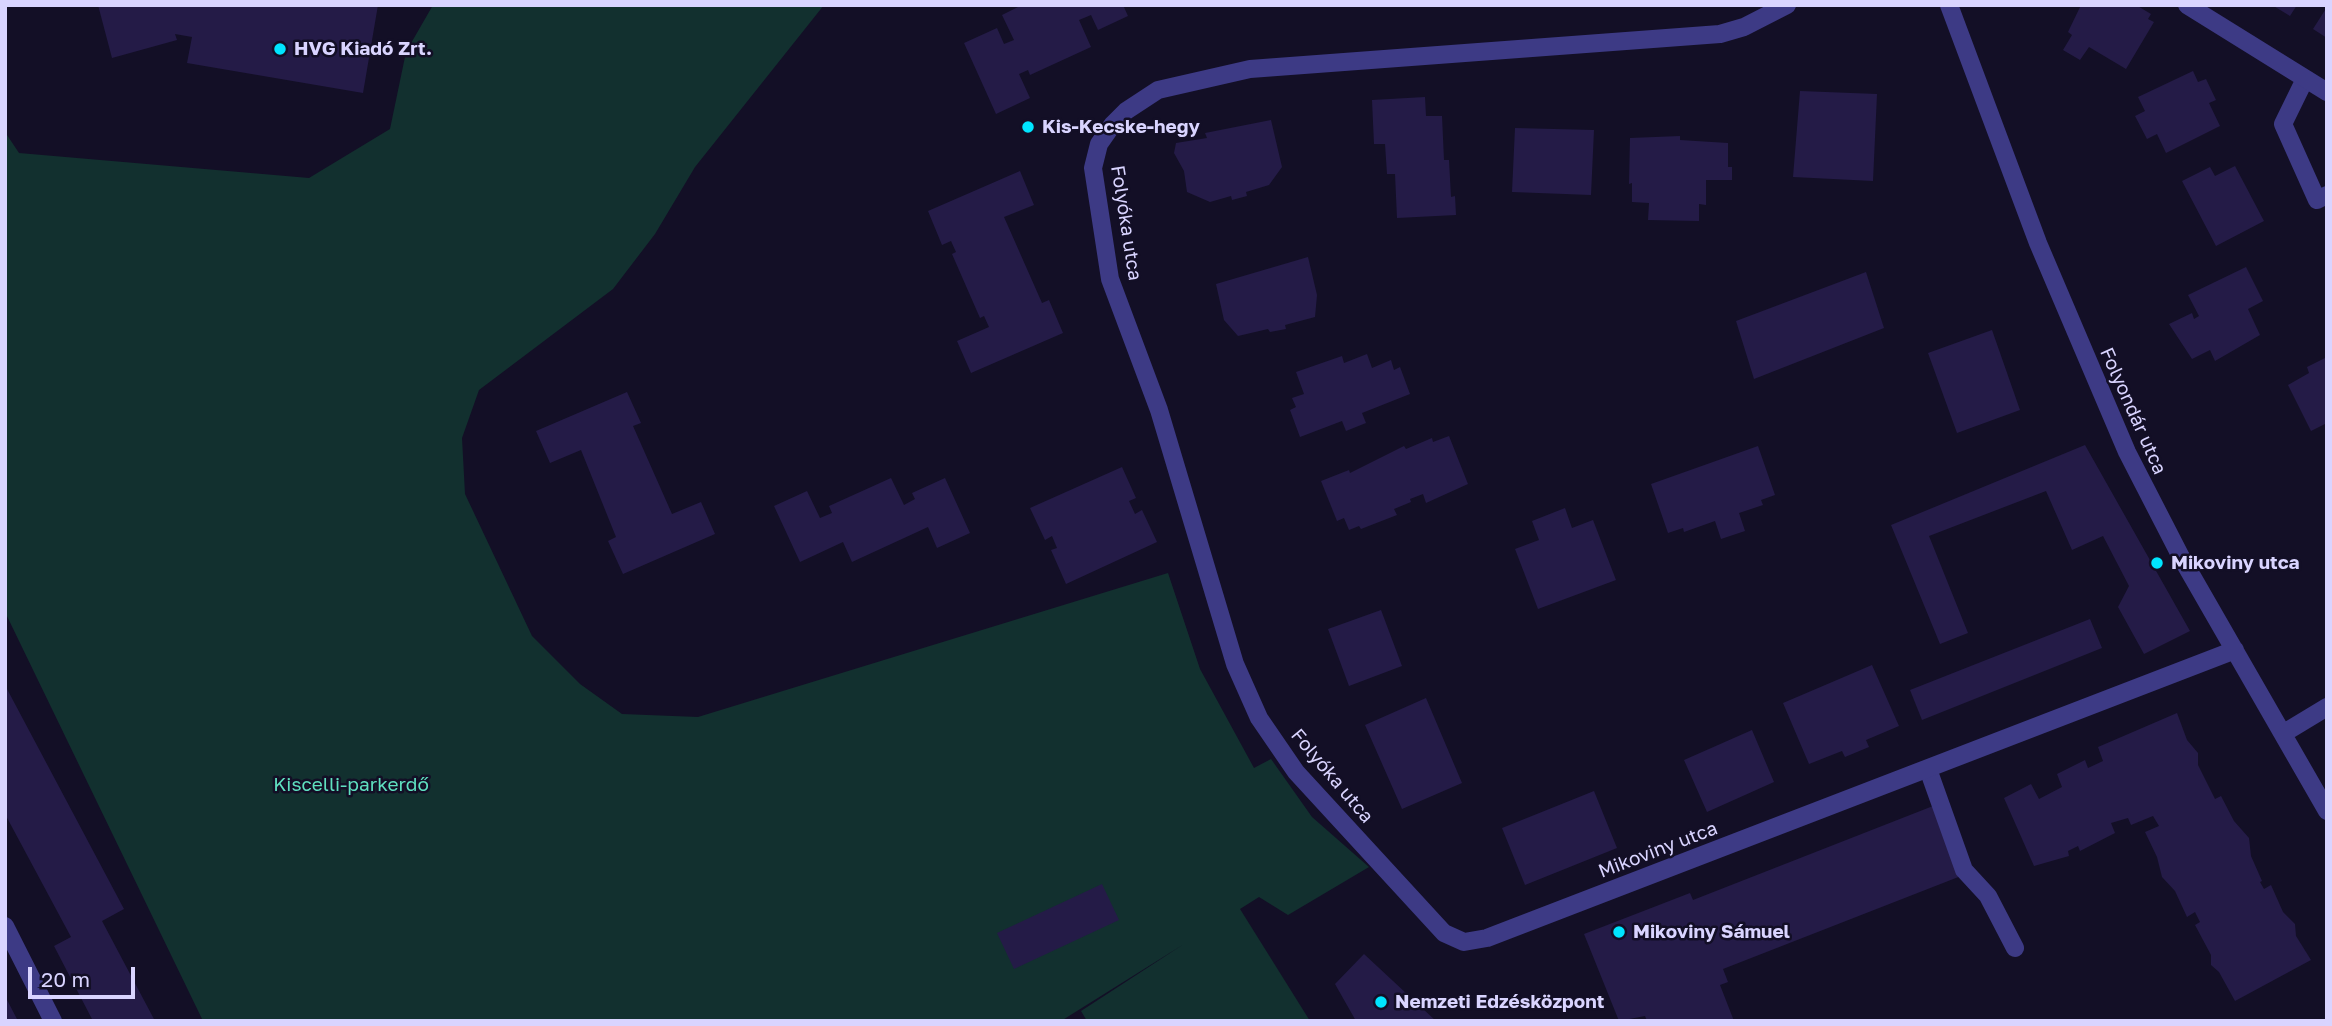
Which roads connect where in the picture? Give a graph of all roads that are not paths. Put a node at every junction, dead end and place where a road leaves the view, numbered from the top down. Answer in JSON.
{"nodes":[{"id":1,"x":1787,"y":5,"type":"edge"},
{"id":2,"x":1949,"y":5,"type":"edge"},
{"id":3,"x":2187,"y":5,"type":"edge"},
{"id":4,"x":2305,"y":79,"type":"junction"},
{"id":5,"x":2327,"y":92,"type":"edge"},
{"id":6,"x":2327,"y":195,"type":"edge"},
{"id":7,"x":2235,"y":650,"type":"junction"},
{"id":8,"x":2327,"y":707,"type":"edge"},
{"id":9,"x":2284,"y":733,"type":"junction"},
{"id":10,"x":1928,"y":769,"type":"junction"},
{"id":11,"x":2327,"y":811,"type":"edge"},
{"id":12,"x":5,"y":926,"type":"edge"},
{"id":13,"x":1487,"y":938,"type":"joint"},
{"id":14,"x":2015,"y":948,"type":"dead end"},
{"id":15,"x":53,"y":1021,"type":"edge"}],
"edges":[{"from":1,"to":13,"type":"street","name":"Folyóka utca"},
{"from":2,"to":7,"type":"street","name":"Folyondár utca"},
{"from":3,"to":4,"type":"street"},
{"from":4,"to":5,"type":"street"},
{"from":4,"to":6,"type":"street"},
{"from":7,"to":9,"type":"street","name":"Folyondár utca"},
{"from":7,"to":10,"type":"street","name":"Mikoviny utca"},
{"from":8,"to":9,"type":"street"},
{"from":9,"to":11,"type":"street","name":"Folyondár utca"},
{"from":10,"to":13,"type":"street","name":"Mikoviny utca"},
{"from":10,"to":14,"type":"street"},
{"from":12,"to":15,"type":"street"}]}
